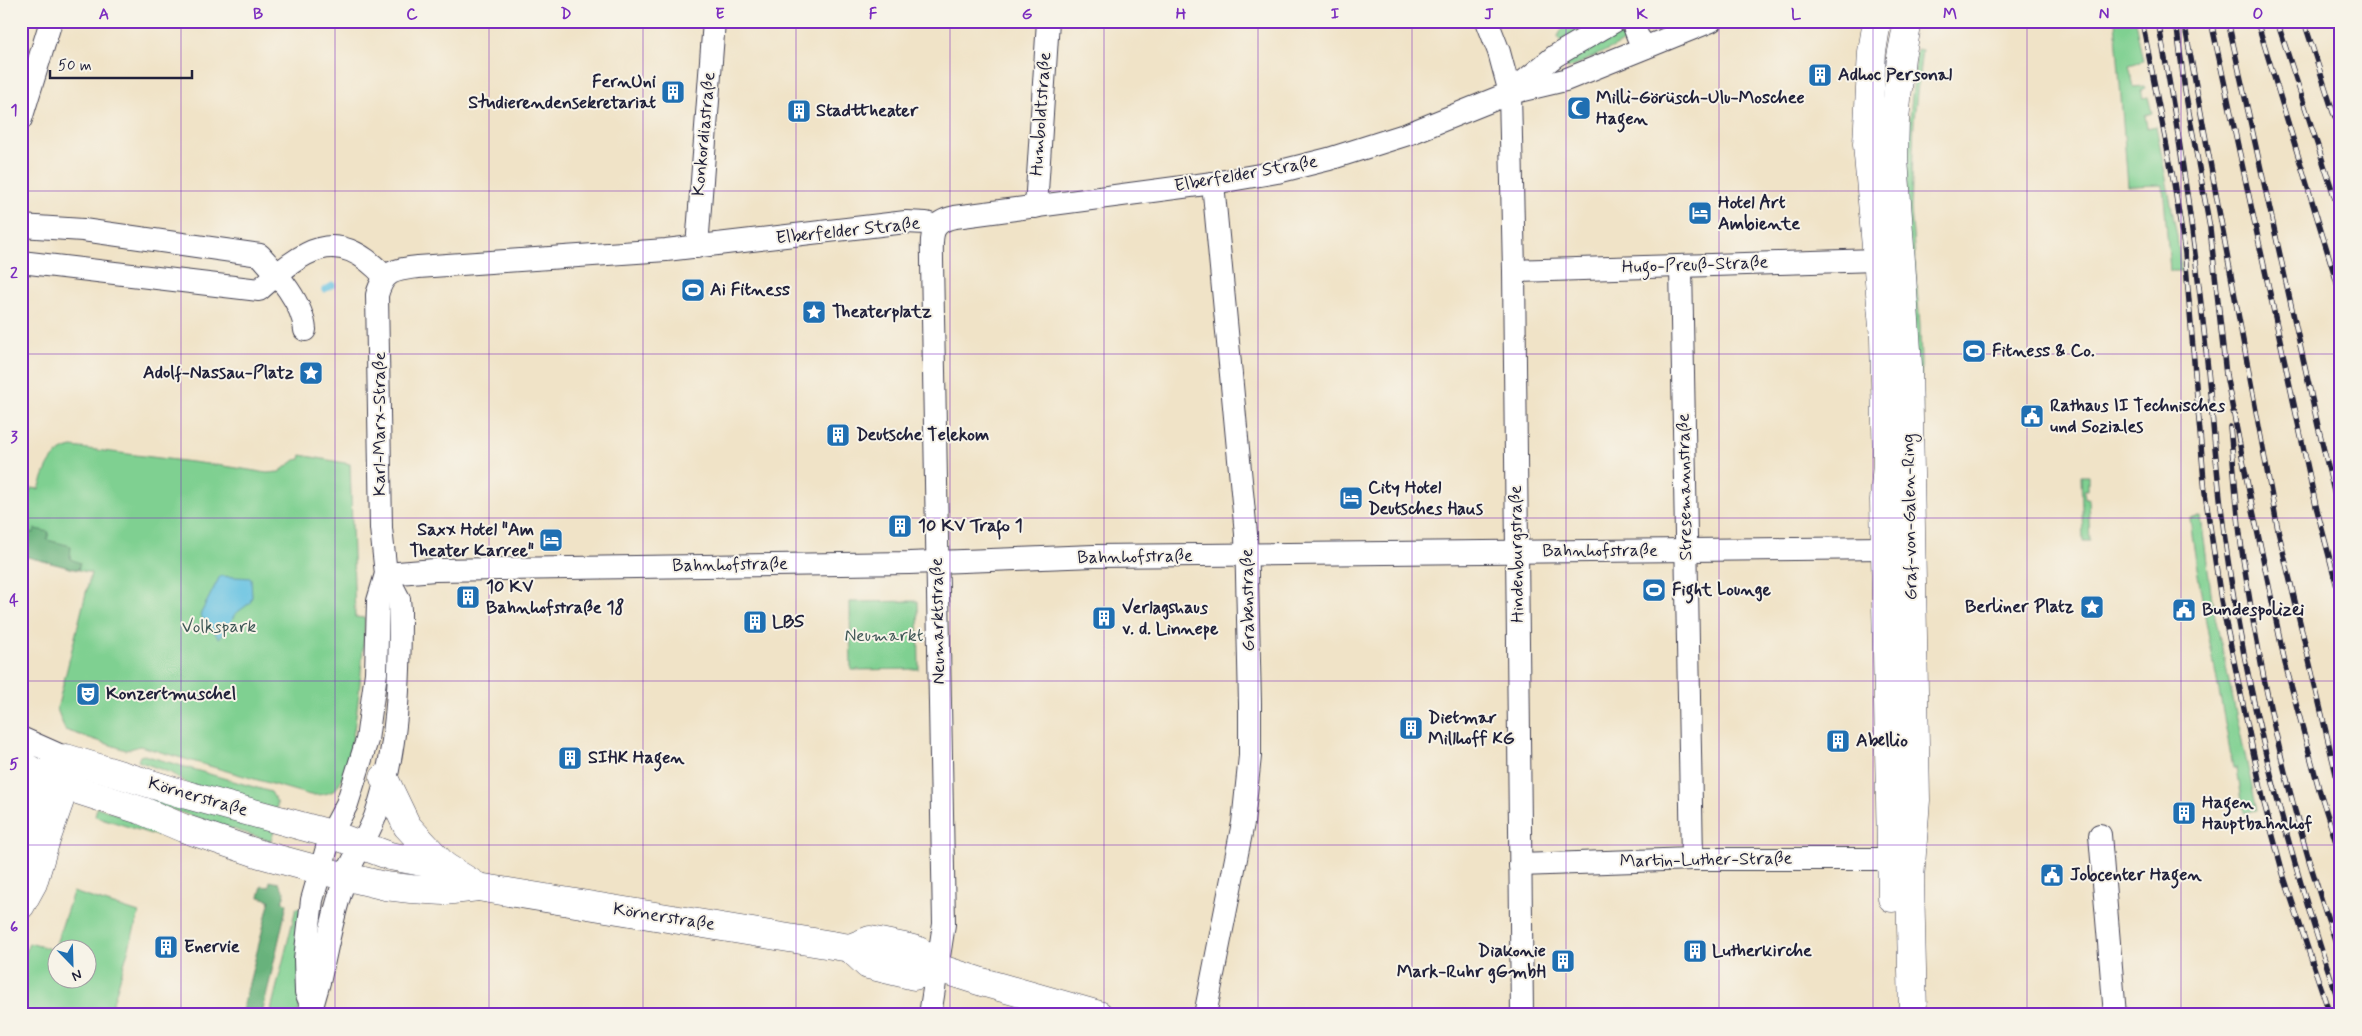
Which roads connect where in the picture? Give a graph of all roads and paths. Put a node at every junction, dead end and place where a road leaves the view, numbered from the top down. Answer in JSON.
{"nodes":[{"id":1,"x":51,"y":21,"type":"edge"},
{"id":2,"x":714,"y":21,"type":"edge"},
{"id":3,"x":1048,"y":21,"type":"edge"},
{"id":4,"x":1487,"y":21,"type":"edge"},
{"id":5,"x":1615,"y":21,"type":"edge"},
{"id":6,"x":1632,"y":21,"type":"edge"},
{"id":7,"x":1711,"y":21,"type":"edge"},
{"id":8,"x":1877,"y":21,"type":"edge"},
{"id":9,"x":1908,"y":21,"type":"edge"},
{"id":10,"x":1646,"y":47,"type":"junction"},
{"id":11,"x":1510,"y":93,"type":"junction"},
{"id":12,"x":21,"y":119,"type":"edge"},
{"id":13,"x":1213,"y":183,"type":"junction"},
{"id":14,"x":1036,"y":207,"type":"junction"},
{"id":15,"x":21,"y":226,"type":"edge"},
{"id":16,"x":935,"y":226,"type":"junction"},
{"id":17,"x":111,"y":234,"type":"junction"},
{"id":18,"x":697,"y":247,"type":"junction"},
{"id":19,"x":1876,"y":260,"type":"junction"},
{"id":20,"x":21,"y":262,"type":"edge"},
{"id":21,"x":1681,"y":266,"type":"junction"},
{"id":22,"x":106,"y":271,"type":"junction"},
{"id":23,"x":1514,"y":271,"type":"junction"},
{"id":24,"x":277,"y":274,"type":"junction"},
{"id":25,"x":385,"y":277,"type":"junction"},
{"id":26,"x":305,"y":330,"type":"dead end"},
{"id":27,"x":1885,"y":548,"type":"junction"},
{"id":28,"x":1686,"y":551,"type":"junction"},
{"id":29,"x":1517,"y":552,"type":"junction"},
{"id":30,"x":1247,"y":556,"type":"junction"},
{"id":31,"x":937,"y":562,"type":"junction"},
{"id":32,"x":386,"y":574,"type":"junction"},
{"id":33,"x":21,"y":738,"type":"edge"},
{"id":34,"x":66,"y":758,"type":"junction"},
{"id":35,"x":21,"y":761,"type":"edge"},
{"id":36,"x":384,"y":778,"type":"junction"},
{"id":37,"x":55,"y":781,"type":"junction"},
{"id":38,"x":331,"y":834,"type":"junction"},
{"id":39,"x":2100,"y":834,"type":"dead end"},
{"id":40,"x":361,"y":844,"type":"junction"},
{"id":41,"x":1692,"y":859,"type":"junction"},
{"id":42,"x":1892,"y":859,"type":"junction"},
{"id":43,"x":1520,"y":865,"type":"junction"},
{"id":44,"x":444,"y":866,"type":"junction"},
{"id":45,"x":319,"y":870,"type":"junction"},
{"id":46,"x":21,"y":872,"type":"edge"},
{"id":47,"x":346,"y":876,"type":"junction"},
{"id":48,"x":478,"y":887,"type":"junction"},
{"id":49,"x":21,"y":905,"type":"edge"},
{"id":50,"x":938,"y":968,"type":"junction"},
{"id":51,"x":310,"y":1011,"type":"edge"},
{"id":52,"x":930,"y":1015,"type":"edge"},
{"id":53,"x":1099,"y":1015,"type":"edge"},
{"id":54,"x":1205,"y":1015,"type":"edge"},
{"id":55,"x":1522,"y":1015,"type":"edge"},
{"id":56,"x":1895,"y":1015,"type":"edge"},
{"id":57,"x":1913,"y":1015,"type":"edge"},
{"id":58,"x":2115,"y":1015,"type":"edge"}],
"edges":[{"from":1,"to":12,"type":"street"},
{"from":2,"to":18,"type":"street","name":"Konkordiastraße"},
{"from":3,"to":14,"type":"street","name":"Humboldtstraße"},
{"from":4,"to":11,"type":"street","name":"Hindenburgstraße"},
{"from":5,"to":11,"type":"street","name":"Elberfelder Straße"},
{"from":6,"to":10,"type":"street"},
{"from":7,"to":10,"type":"street","name":"Elberfelder Straße"},
{"from":8,"to":19,"type":"street","name":"Graf-von-Galen-Ring"},
{"from":9,"to":57,"type":"street","name":"Graf-von-Galen-Ring"},
{"from":10,"to":11,"type":"street","name":"Elberfelder Straße"},
{"from":11,"to":13,"type":"street","name":"Elberfelder Straße"},
{"from":11,"to":23,"type":"street","name":"Hindenburgstraße"},
{"from":13,"to":14,"type":"street","name":"Elberfelder Straße"},
{"from":13,"to":30,"type":"street","name":"Grabenstraße"},
{"from":14,"to":16,"type":"street","name":"Elberfelder Straße"},
{"from":15,"to":17,"type":"street"},
{"from":16,"to":18,"type":"street","name":"Elberfelder Straße"},
{"from":16,"to":31,"type":"street","name":"Neumarktstraße"},
{"from":17,"to":22,"type":"street"},
{"from":17,"to":24,"type":"street"},
{"from":18,"to":25,"type":"street","name":"Elberfelder Straße"},
{"from":19,"to":21,"type":"street","name":"Hugo-Preuß-Straße"},
{"from":19,"to":27,"type":"street","name":"Graf-von-Galen-Ring"},
{"from":20,"to":22,"type":"street"},
{"from":21,"to":23,"type":"street","name":"Hugo-Preuß-Straße"},
{"from":21,"to":28,"type":"street","name":"Stresemannstraße"},
{"from":22,"to":24,"type":"street"},
{"from":23,"to":29,"type":"street","name":"Hindenburgstraße"},
{"from":24,"to":25,"type":"street"},
{"from":24,"to":26,"type":"street"},
{"from":25,"to":32,"type":"street","name":"Karl-Marx-Straße"},
{"from":27,"to":28,"type":"street","name":"Bahnhofstraße"},
{"from":27,"to":42,"type":"street","name":"Graf-von-Galen-Ring"},
{"from":28,"to":29,"type":"street","name":"Bahnhofstraße"},
{"from":28,"to":41,"type":"street","name":"Stresemannstraße"},
{"from":29,"to":30,"type":"street","name":"Bahnhofstraße"},
{"from":29,"to":43,"type":"street","name":"Hindenburgstraße"},
{"from":30,"to":31,"type":"street","name":"Bahnhofstraße"},
{"from":30,"to":54,"type":"street","name":"Grabenstraße"},
{"from":31,"to":32,"type":"street","name":"Bahnhofstraße"},
{"from":31,"to":50,"type":"street","name":"Neumarktstraße"},
{"from":32,"to":36,"type":"street","name":"Karl-Marx-Straße"},
{"from":32,"to":38,"type":"street","name":"Karl-Marx-Straße"},
{"from":33,"to":34,"type":"street","name":"Körnerstraße"},
{"from":34,"to":37,"type":"street"},
{"from":34,"to":38,"type":"street","name":"Körnerstraße"},
{"from":35,"to":37,"type":"street","name":"Körnerstraße"},
{"from":36,"to":40,"type":"street","name":"Karl-Marx-Straße"},
{"from":36,"to":44,"type":"street"},
{"from":37,"to":45,"type":"street","name":"Körnerstraße"},
{"from":37,"to":46,"type":"street"},
{"from":37,"to":49,"type":"street"},
{"from":38,"to":40,"type":"street","name":"Körnerstraße"},
{"from":38,"to":45,"type":"street"},
{"from":39,"to":58,"type":"street"},
{"from":40,"to":44,"type":"street","name":"Körnerstraße"},
{"from":40,"to":47,"type":"street","name":"Karl-Marx-Straße"},
{"from":41,"to":42,"type":"street","name":"Martin-Luther-Straße"},
{"from":41,"to":43,"type":"street","name":"Martin-Luther-Straße"},
{"from":42,"to":56,"type":"street","name":"Graf-von-Galen-Ring"},
{"from":43,"to":55,"type":"street","name":"Hindenburgstraße"},
{"from":44,"to":48,"type":"street","name":"Körnerstraße"},
{"from":45,"to":47,"type":"street","name":"Körnerstraße"},
{"from":45,"to":51,"type":"street"},
{"from":47,"to":48,"type":"street","name":"Körnerstraße"},
{"from":47,"to":51,"type":"street","name":"Karl-Marx-Straße"},
{"from":48,"to":50,"type":"street","name":"Körnerstraße"},
{"from":50,"to":52,"type":"street","name":"Neumarktstraße"},
{"from":50,"to":53,"type":"street"}]}
